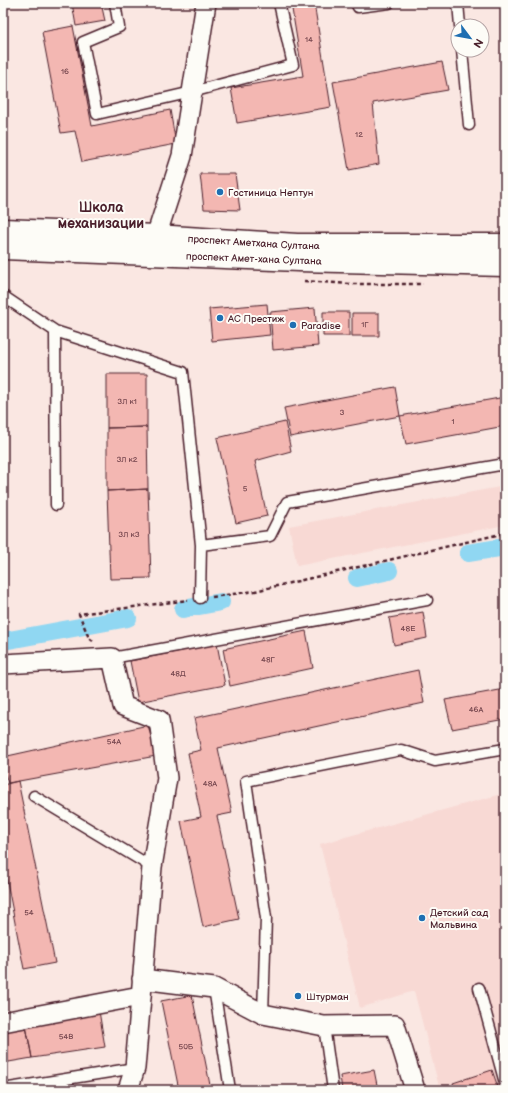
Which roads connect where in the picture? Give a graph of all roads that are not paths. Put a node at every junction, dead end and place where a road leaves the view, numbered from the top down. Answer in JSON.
{"nodes":[{"id":1,"x":115,"y":3,"type":"edge"},
{"id":2,"x":206,"y":3,"type":"edge"},
{"id":3,"x":279,"y":3,"type":"edge"},
{"id":4,"x":356,"y":3,"type":"edge"},
{"id":5,"x":389,"y":3,"type":"edge"},
{"id":6,"x":458,"y":3,"type":"edge"},
{"id":7,"x":459,"y":18,"type":"edge"},
{"id":8,"x":463,"y":58,"type":"edge"},
{"id":9,"x":192,"y":92,"type":"junction"},
{"id":10,"x":469,"y":125,"type":"dead end"},
{"id":11,"x":3,"y":230,"type":"edge"},
{"id":12,"x":153,"y":245,"type":"junction"},
{"id":13,"x":505,"y":245,"type":"edge"},
{"id":14,"x":3,"y":248,"type":"edge"},
{"id":15,"x":505,"y":265,"type":"edge"},
{"id":16,"x":3,"y":296,"type":"edge"},
{"id":17,"x":55,"y":331,"type":"junction"},
{"id":18,"x":505,"y":464,"type":"edge"},
{"id":19,"x":56,"y":505,"type":"dead end"},
{"id":20,"x":201,"y":545,"type":"junction"},
{"id":21,"x":200,"y":598,"type":"road end"},
{"id":22,"x":427,"y":600,"type":"dead end"},
{"id":23,"x":112,"y":658,"type":"junction"},
{"id":24,"x":3,"y":664,"type":"edge"},
{"id":25,"x":505,"y":748,"type":"edge"},
{"id":26,"x":34,"y":796,"type":"dead end"},
{"id":27,"x":152,"y":867,"type":"junction"},
{"id":28,"x":141,"y":987,"type":"junction"},
{"id":29,"x":214,"y":988,"type":"junction"},
{"id":30,"x":479,"y":988,"type":"dead end"},
{"id":31,"x":263,"y":1014,"type":"junction"},
{"id":32,"x":3,"y":1022,"type":"edge"},
{"id":33,"x":324,"y":1026,"type":"junction"},
{"id":34,"x":135,"y":1068,"type":"junction"},
{"id":35,"x":505,"y":1083,"type":"edge"},
{"id":36,"x":3,"y":1089,"type":"edge"},
{"id":37,"x":128,"y":1090,"type":"edge"},
{"id":38,"x":230,"y":1090,"type":"edge"},
{"id":39,"x":333,"y":1090,"type":"edge"},
{"id":40,"x":415,"y":1090,"type":"edge"}],
"edges":[{"from":1,"to":9,"type":"lane"},
{"from":2,"to":9,"type":"street"},
{"from":3,"to":9,"type":"lane"},
{"from":4,"to":5,"type":"lane"},
{"from":6,"to":7,"type":"lane"},
{"from":8,"to":10,"type":"lane"},
{"from":9,"to":12,"type":"street"},
{"from":11,"to":12,"type":"main road","name":"проспект Аметхана Султана"},
{"from":12,"to":13,"type":"main road","name":"проспект Аметхана Султана"},
{"from":12,"to":14,"type":"main road","name":"проспект Амет-хана Султана"},
{"from":12,"to":15,"type":"main road","name":"проспект Амет-хана Султана"},
{"from":16,"to":17,"type":"lane"},
{"from":17,"to":19,"type":"lane"},
{"from":17,"to":20,"type":"lane"},
{"from":18,"to":20,"type":"lane"},
{"from":20,"to":21,"type":"lane"},
{"from":22,"to":23,"type":"lane"},
{"from":23,"to":24,"type":"street"},
{"from":23,"to":27,"type":"street"},
{"from":25,"to":31,"type":"lane"},
{"from":26,"to":27,"type":"lane"},
{"from":27,"to":28,"type":"street"},
{"from":28,"to":29,"type":"street"},
{"from":28,"to":32,"type":"street"},
{"from":28,"to":34,"type":"street"},
{"from":29,"to":31,"type":"street"},
{"from":29,"to":38,"type":"lane"},
{"from":30,"to":35,"type":"lane"},
{"from":31,"to":33,"type":"street"},
{"from":33,"to":39,"type":"lane"},
{"from":33,"to":40,"type":"street"},
{"from":34,"to":36,"type":"lane"},
{"from":34,"to":37,"type":"street"}]}
